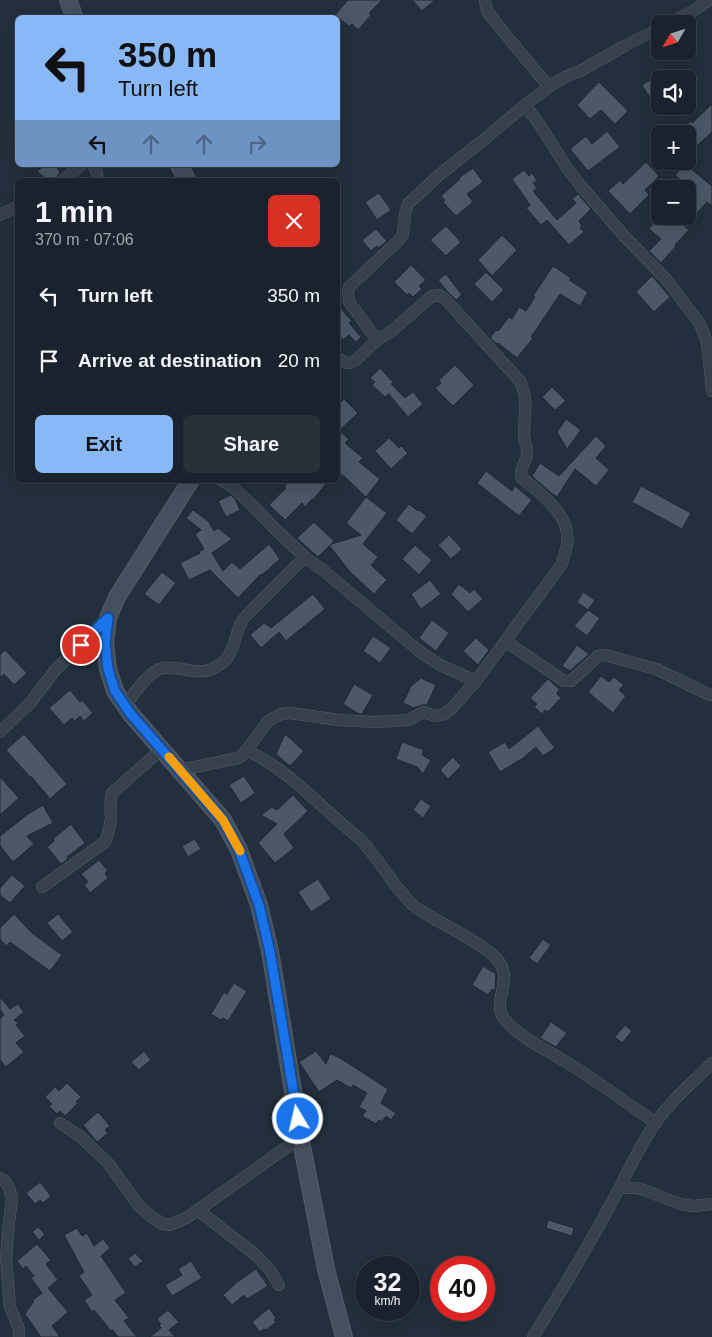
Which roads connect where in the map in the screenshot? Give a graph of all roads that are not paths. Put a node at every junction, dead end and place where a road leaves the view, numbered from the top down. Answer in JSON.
{"nodes":[{"id":1,"x":68,"y":0,"type":"edge"},
{"id":2,"x":485,"y":0,"type":"edge"},
{"id":3,"x":709,"y":0,"type":"edge"},
{"id":4,"x":74,"y":15,"type":"edge"},
{"id":5,"x":685,"y":15,"type":"edge"},
{"id":6,"x":651,"y":32,"type":"edge"},
{"id":7,"x":549,"y":87,"type":"junction"},
{"id":8,"x":525,"y":105,"type":"junction"},
{"id":9,"x":79,"y":167,"type":"edge"},
{"id":10,"x":65,"y":178,"type":"edge"},
{"id":11,"x":15,"y":208,"type":"edge"},
{"id":12,"x":0,"y":215,"type":"edge"},
{"id":13,"x":377,"y":340,"type":"junction"},
{"id":14,"x":340,"y":359,"type":"edge"},
{"id":15,"x":712,"y":391,"type":"edge"},
{"id":16,"x":189,"y":483,"type":"edge"},
{"id":17,"x":226,"y":483,"type":"edge"},
{"id":18,"x":305,"y":557,"type":"junction"},
{"id":19,"x":108,"y":618,"type":"junction"},
{"id":20,"x":505,"y":641,"type":"junction"},
{"id":21,"x":476,"y":681,"type":"junction"},
{"id":22,"x":710,"y":695,"type":"dead end"},
{"id":23,"x":125,"y":706,"type":"junction"},
{"id":24,"x":0,"y":732,"type":"edge"},
{"id":25,"x":162,"y":749,"type":"junction"},
{"id":26,"x":246,"y":750,"type":"junction"},
{"id":27,"x":180,"y":770,"type":"junction"},
{"id":28,"x":42,"y":887,"type":"dead end"},
{"id":29,"x":712,"y":1064,"type":"edge"},
{"id":30,"x":60,"y":1123,"type":"dead end"},
{"id":31,"x":656,"y":1123,"type":"junction"},
{"id":32,"x":301,"y":1138,"type":"junction"},
{"id":33,"x":0,"y":1178,"type":"edge"},
{"id":34,"x":620,"y":1188,"type":"junction"},
{"id":35,"x":712,"y":1204,"type":"edge"},
{"id":36,"x":198,"y":1210,"type":"junction"},
{"id":37,"x":278,"y":1285,"type":"dead end"},
{"id":38,"x":20,"y":1337,"type":"edge"},
{"id":39,"x":344,"y":1337,"type":"edge"},
{"id":40,"x":532,"y":1337,"type":"edge"}],
"edges":[{"from":1,"to":4,"type":"street"},
{"from":2,"to":7,"type":"street"},
{"from":3,"to":5,"type":"street"},
{"from":6,"to":7,"type":"street"},
{"from":7,"to":8,"type":"street"},
{"from":8,"to":13,"type":"street"},
{"from":8,"to":15,"type":"street"},
{"from":9,"to":10,"type":"street"},
{"from":11,"to":12,"type":"street"},
{"from":13,"to":14,"type":"street"},
{"from":13,"to":20,"type":"street"},
{"from":16,"to":19,"type":"street"},
{"from":17,"to":18,"type":"street"},
{"from":18,"to":21,"type":"street"},
{"from":18,"to":23,"type":"street"},
{"from":19,"to":23,"type":"street"},
{"from":19,"to":24,"type":"street"},
{"from":20,"to":21,"type":"street"},
{"from":20,"to":22,"type":"street"},
{"from":21,"to":26,"type":"street"},
{"from":23,"to":25,"type":"street"},
{"from":25,"to":27,"type":"street"},
{"from":25,"to":28,"type":"street"},
{"from":26,"to":27,"type":"street"},
{"from":26,"to":31,"type":"street"},
{"from":27,"to":32,"type":"street"},
{"from":29,"to":31,"type":"street"},
{"from":30,"to":36,"type":"street"},
{"from":31,"to":34,"type":"street"},
{"from":32,"to":36,"type":"street"},
{"from":32,"to":39,"type":"street"},
{"from":33,"to":38,"type":"street"},
{"from":34,"to":35,"type":"street"},
{"from":34,"to":40,"type":"street"},
{"from":36,"to":37,"type":"street"}]}
